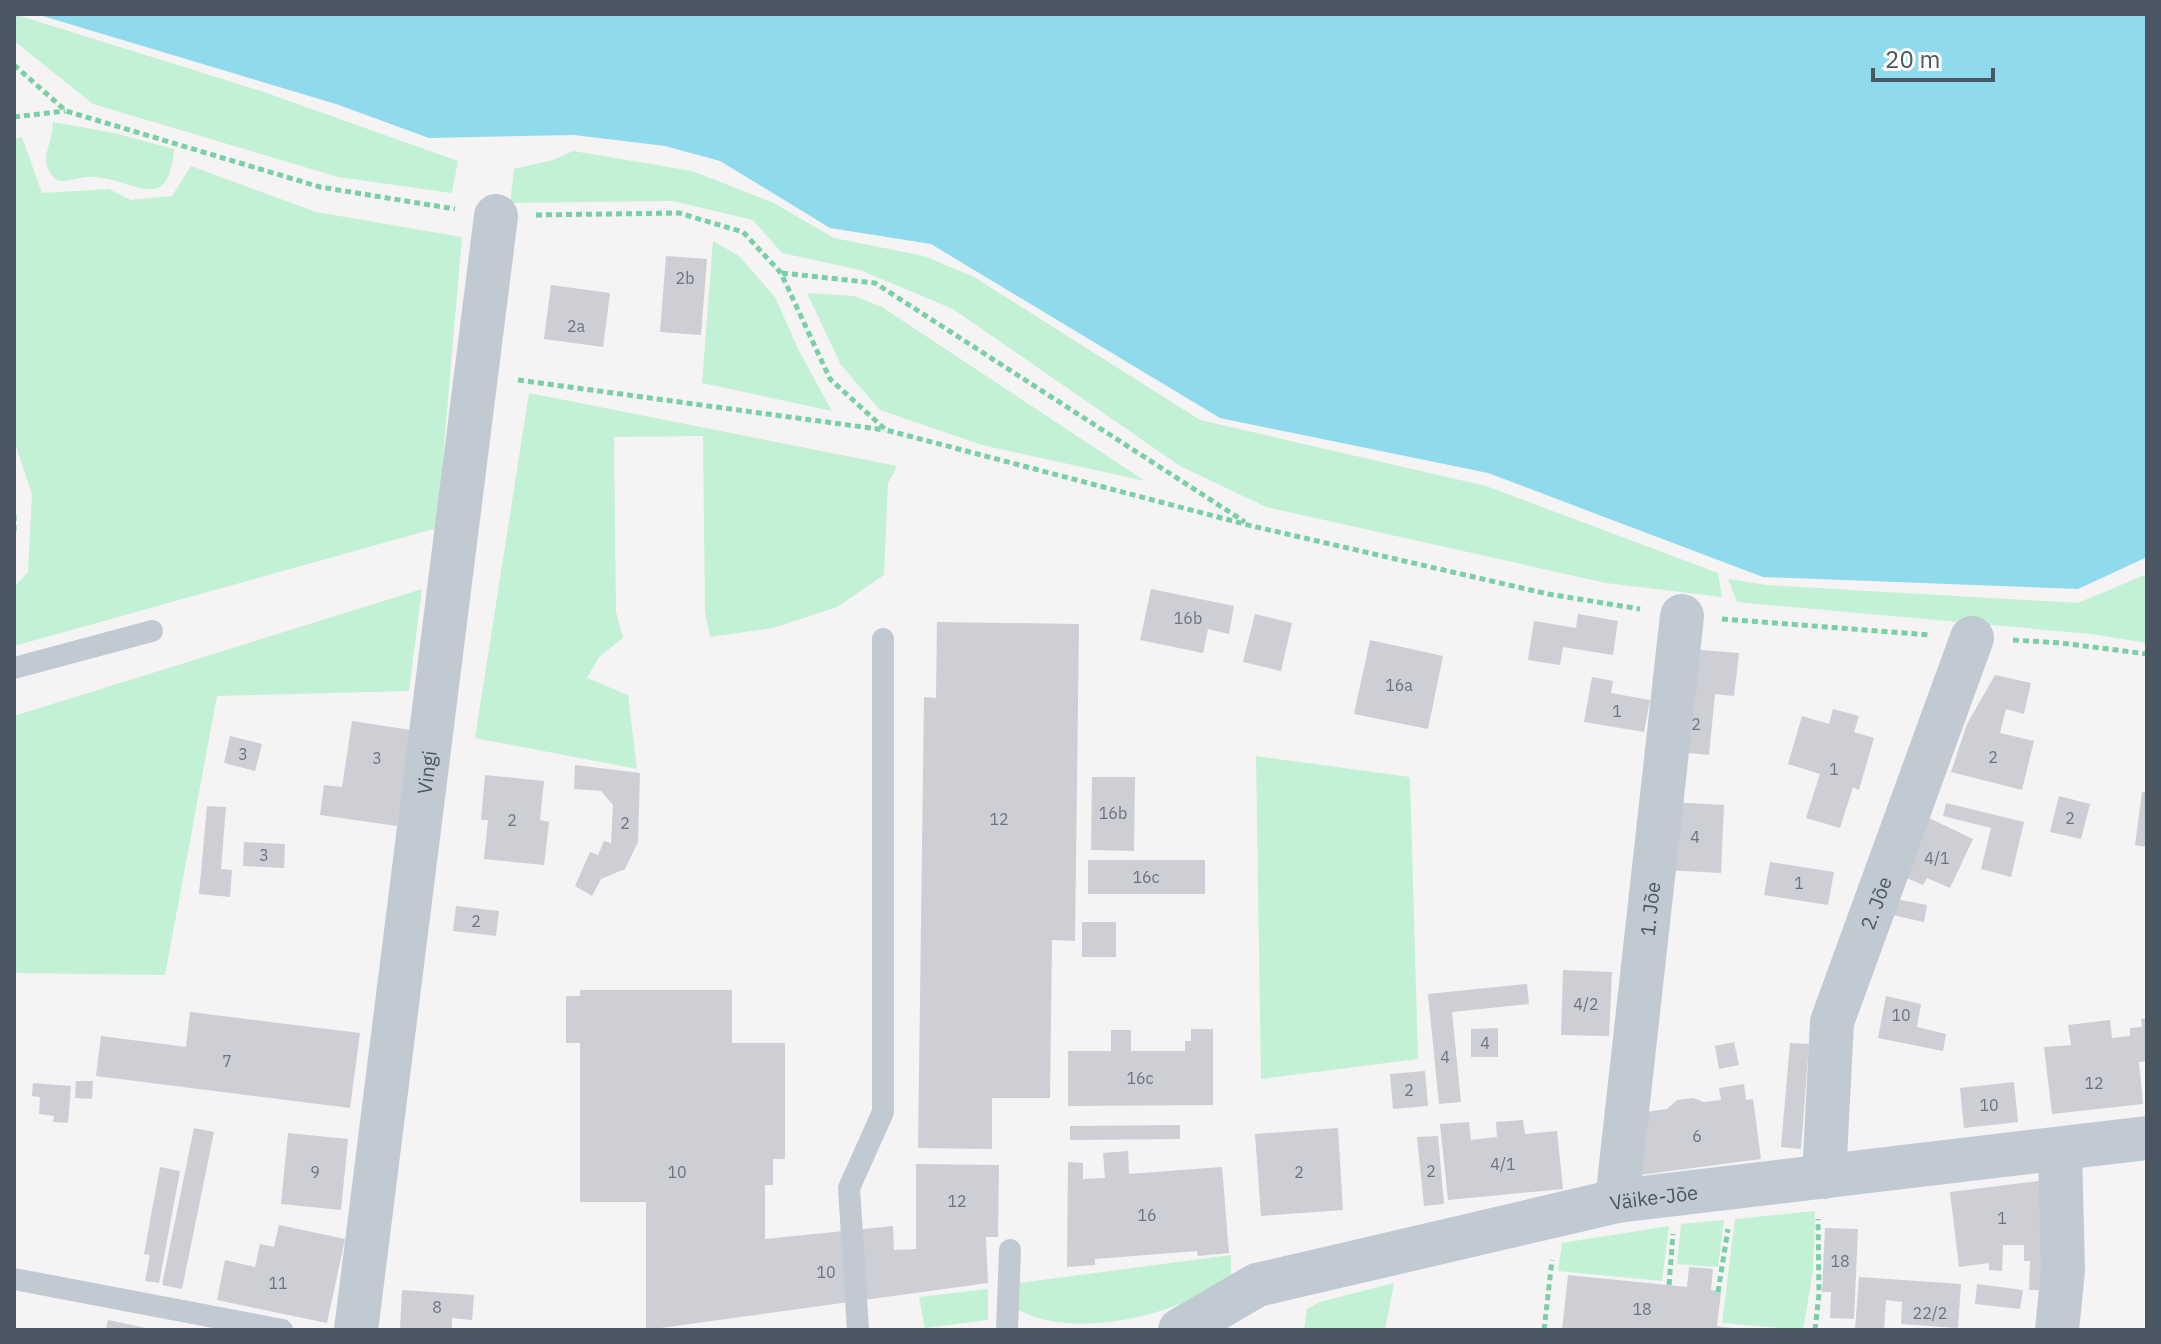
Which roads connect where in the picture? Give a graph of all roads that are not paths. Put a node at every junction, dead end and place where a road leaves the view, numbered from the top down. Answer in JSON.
{"nodes":[{"id":1,"x":496,"y":216,"type":"road end"},
{"id":2,"x":1682,"y":616,"type":"road end"},
{"id":3,"x":152,"y":631,"type":"dead end"},
{"id":4,"x":1972,"y":638,"type":"road end"},
{"id":5,"x":883,"y":639,"type":"dead end"},
{"id":6,"x":14,"y":668,"type":"edge"},
{"id":7,"x":2147,"y":1138,"type":"edge"},
{"id":8,"x":2060,"y":1151,"type":"junction"},
{"id":9,"x":1821,"y":1197,"type":"junction"},
{"id":10,"x":1617,"y":1201,"type":"junction"},
{"id":11,"x":1010,"y":1250,"type":"dead end"},
{"id":12,"x":14,"y":1279,"type":"edge"},
{"id":13,"x":282,"y":1330,"type":"edge"},
{"id":14,"x":356,"y":1330,"type":"edge"},
{"id":15,"x":858,"y":1330,"type":"edge"},
{"id":16,"x":1007,"y":1330,"type":"edge"},
{"id":17,"x":1180,"y":1330,"type":"edge"},
{"id":18,"x":2057,"y":1330,"type":"edge"}],
"edges":[{"from":1,"to":14,"type":"street","name":"Vingi"},
{"from":2,"to":10,"type":"street","name":"1. Jõe"},
{"from":3,"to":6,"type":"lane"},
{"from":4,"to":9,"type":"street","name":"2. Jõe"},
{"from":5,"to":15,"type":"lane"},
{"from":7,"to":8,"type":"street","name":"Väike-Jõe"},
{"from":8,"to":9,"type":"street","name":"Väike-Jõe"},
{"from":8,"to":18,"type":"street"},
{"from":9,"to":10,"type":"street","name":"Väike-Jõe"},
{"from":10,"to":17,"type":"street","name":"Väike-Jõe"},
{"from":11,"to":16,"type":"lane"},
{"from":12,"to":13,"type":"lane"}]}
